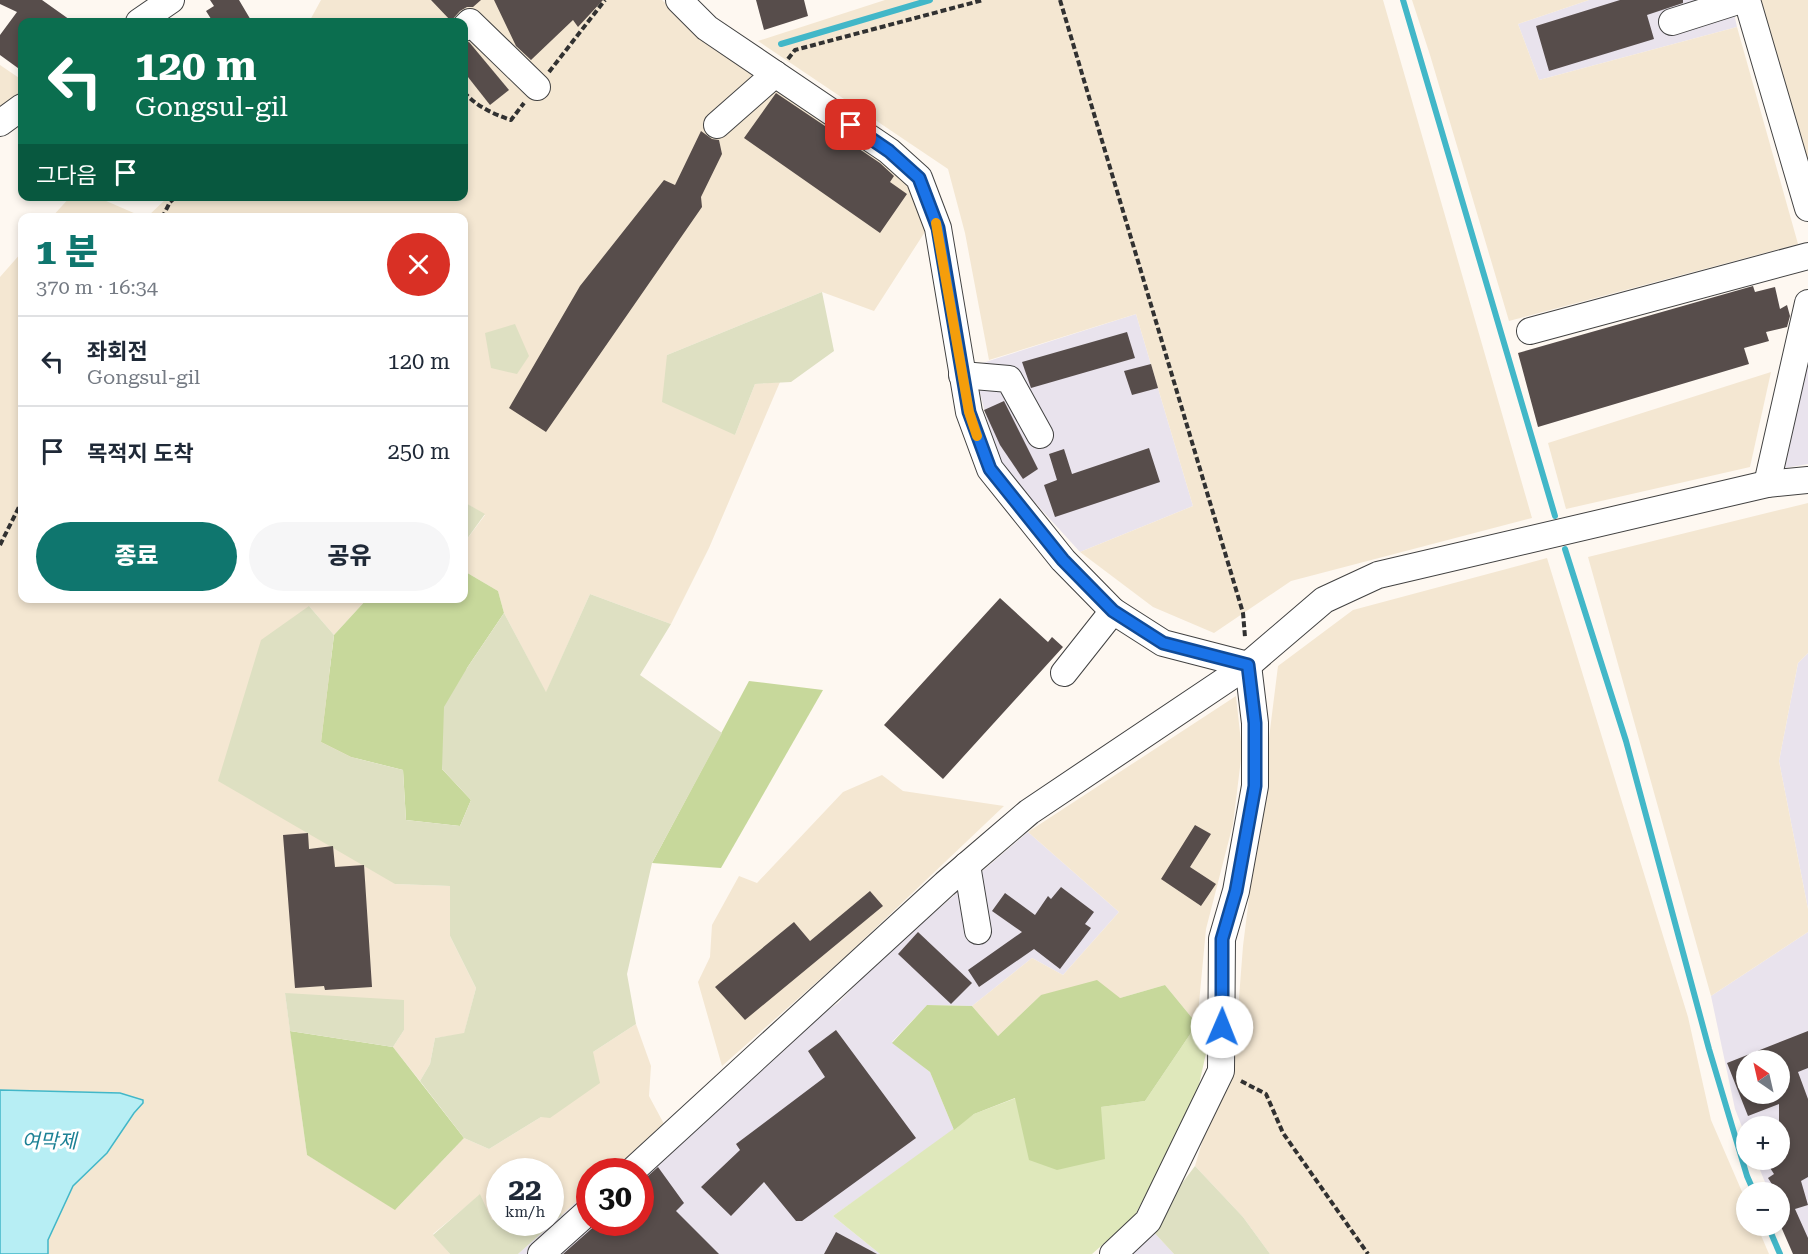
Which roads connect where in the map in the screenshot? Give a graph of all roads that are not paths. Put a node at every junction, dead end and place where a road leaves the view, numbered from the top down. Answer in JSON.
{"nodes":[{"id":1,"x":679,"y":0,"type":"edge"},
{"id":2,"x":1742,"y":0,"type":"edge"},
{"id":3,"x":1747,"y":0,"type":"edge"},
{"id":4,"x":167,"y":1,"type":"edge"},
{"id":5,"x":144,"y":18,"type":"edge"},
{"id":6,"x":1672,"y":22,"type":"dead end"},
{"id":7,"x":468,"y":24,"type":"edge"},
{"id":8,"x":775,"y":74,"type":"junction"},
{"id":9,"x":537,"y":87,"type":"dead end"},
{"id":10,"x":18,"y":110,"type":"edge"},
{"id":11,"x":0,"y":123,"type":"edge"},
{"id":12,"x":717,"y":125,"type":"dead end"},
{"id":13,"x":1808,"y":208,"type":"edge"},
{"id":14,"x":1808,"y":256,"type":"edge"},
{"id":15,"x":1808,"y":303,"type":"edge"},
{"id":16,"x":1530,"y":331,"type":"dead end"},
{"id":17,"x":962,"y":375,"type":"junction"},
{"id":18,"x":1040,"y":435,"type":"dead end"},
{"id":19,"x":1808,"y":480,"type":"edge"},
{"id":20,"x":1767,"y":484,"type":"junction"},
{"id":21,"x":1113,"y":611,"type":"junction"},
{"id":22,"x":1248,"y":665,"type":"junction"},
{"id":23,"x":1064,"y":673,"type":"dead end"},
{"id":24,"x":967,"y":865,"type":"junction"},
{"id":25,"x":978,"y":932,"type":"dead end"},
{"id":26,"x":646,"y":1158,"type":"edge"},
{"id":27,"x":576,"y":1223,"type":"edge"},
{"id":28,"x":541,"y":1254,"type":"edge"},
{"id":29,"x":1113,"y":1254,"type":"edge"}],
"edges":[{"from":1,"to":8,"type":"street"},
{"from":2,"to":6,"type":"street"},
{"from":3,"to":13,"type":"street"},
{"from":4,"to":5,"type":"street"},
{"from":7,"to":9,"type":"street"},
{"from":8,"to":12,"type":"street"},
{"from":8,"to":17,"type":"street"},
{"from":10,"to":11,"type":"street"},
{"from":14,"to":16,"type":"street"},
{"from":15,"to":20,"type":"street"},
{"from":17,"to":18,"type":"street"},
{"from":17,"to":21,"type":"street"},
{"from":19,"to":20,"type":"street"},
{"from":20,"to":22,"type":"street"},
{"from":21,"to":22,"type":"street"},
{"from":21,"to":23,"type":"street"},
{"from":22,"to":24,"type":"street"},
{"from":22,"to":29,"type":"street"},
{"from":24,"to":25,"type":"street"},
{"from":24,"to":26,"type":"street"},
{"from":27,"to":28,"type":"street"}]}
